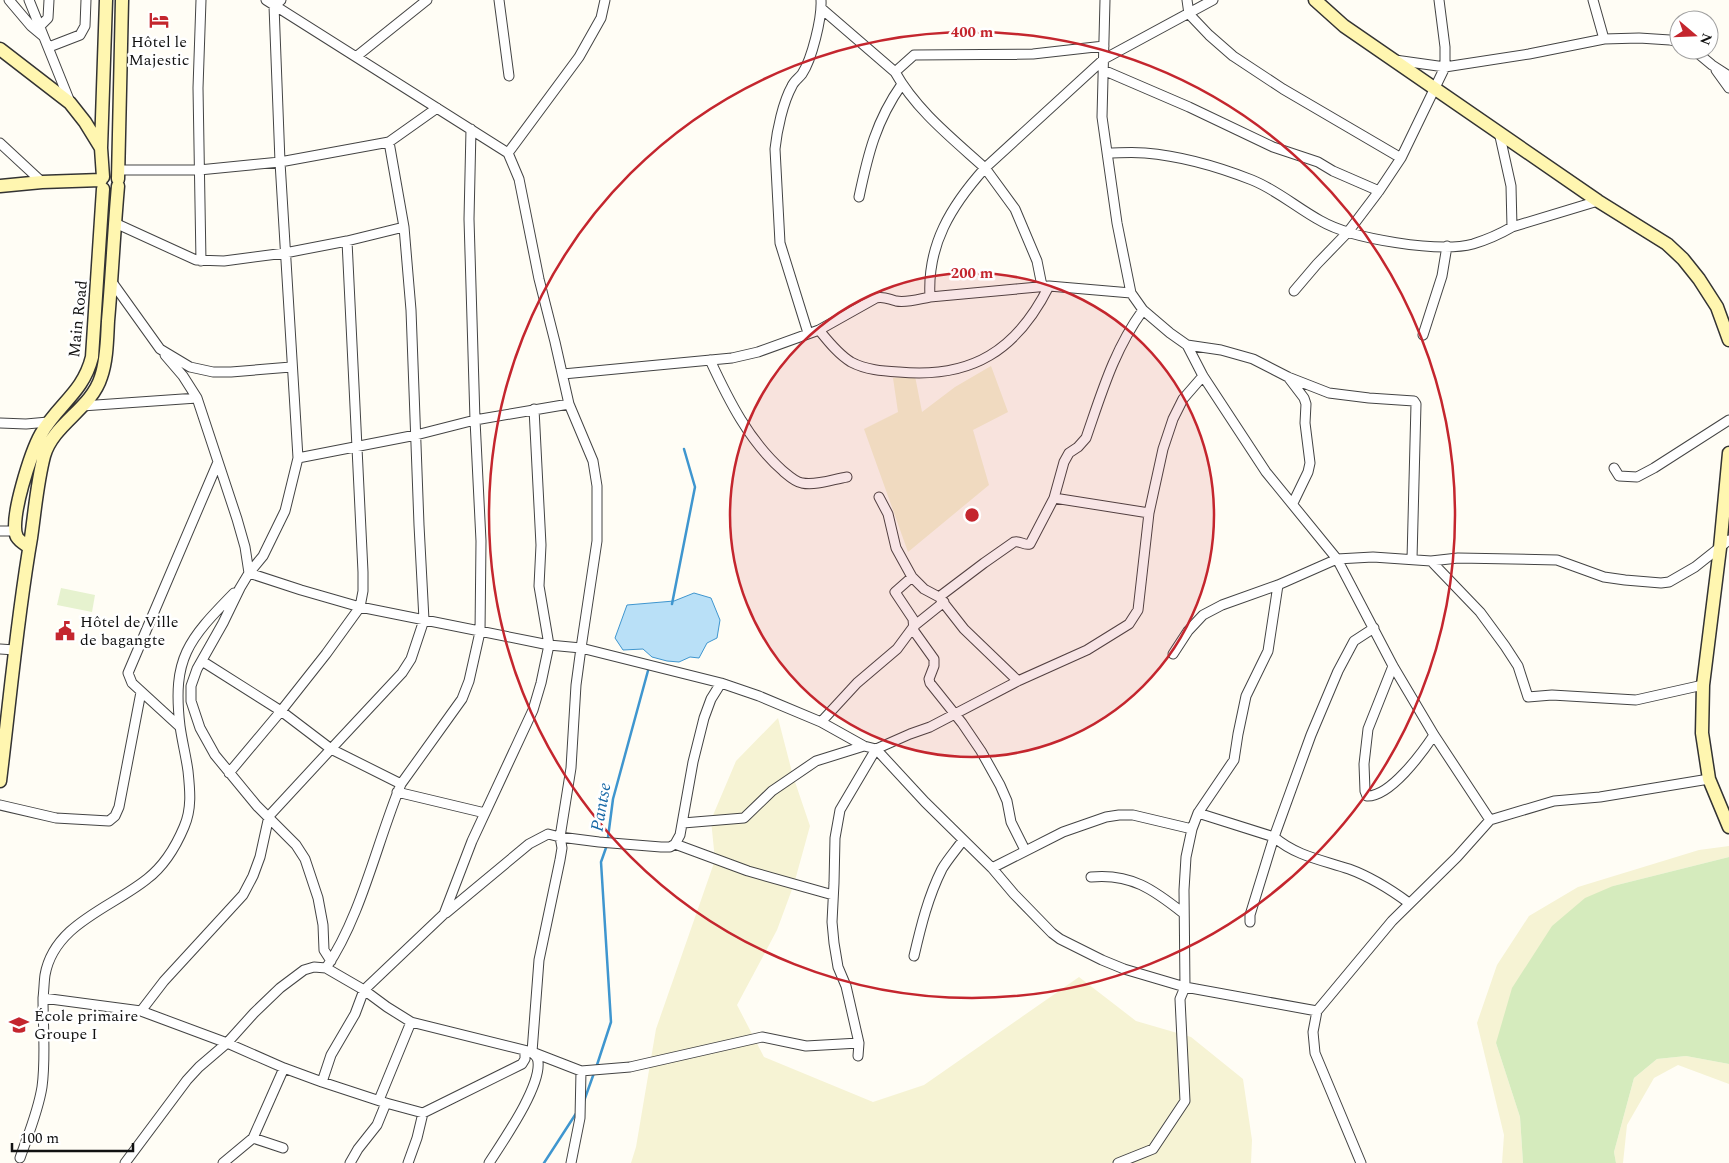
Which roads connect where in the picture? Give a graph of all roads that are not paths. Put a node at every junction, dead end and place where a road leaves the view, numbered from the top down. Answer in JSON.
{"nodes":[{"id":1,"x":9,"y":0,"type":"edge"},
{"id":2,"x":29,"y":0,"type":"edge"},
{"id":3,"x":49,"y":0,"type":"edge"},
{"id":4,"x":86,"y":0,"type":"edge"},
{"id":5,"x":106,"y":0,"type":"edge"},
{"id":6,"x":122,"y":0,"type":"edge"},
{"id":7,"x":201,"y":0,"type":"edge"},
{"id":8,"x":266,"y":0,"type":"edge"},
{"id":9,"x":428,"y":0,"type":"edge"},
{"id":10,"x":498,"y":0,"type":"edge"},
{"id":11,"x":605,"y":0,"type":"edge"},
{"id":12,"x":1105,"y":0,"type":"edge"},
{"id":13,"x":1187,"y":0,"type":"edge"},
{"id":14,"x":1213,"y":0,"type":"edge"},
{"id":15,"x":1315,"y":0,"type":"edge"},
{"id":16,"x":1438,"y":0,"type":"edge"},
{"id":17,"x":1593,"y":0,"type":"edge"},
{"id":18,"x":278,"y":3,"type":"edge"},
{"id":19,"x":821,"y":5,"type":"edge"},
{"id":20,"x":1189,"y":14,"type":"junction"},
{"id":21,"x":40,"y":26,"type":"junction"},
{"id":22,"x":1604,"y":40,"type":"junction"},
{"id":23,"x":1669,"y":40,"type":"edge"},
{"id":24,"x":47,"y":43,"type":"junction"},
{"id":25,"x":1104,"y":46,"type":"junction"},
{"id":26,"x":0,"y":49,"type":"edge"},
{"id":27,"x":357,"y":56,"type":"junction"},
{"id":28,"x":1104,"y":59,"type":"junction"},
{"id":29,"x":1393,"y":60,"type":"junction"},
{"id":30,"x":1706,"y":60,"type":"edge"},
{"id":31,"x":1712,"y":65,"type":"junction"},
{"id":32,"x":1445,"y":67,"type":"junction"},
{"id":33,"x":1104,"y":70,"type":"junction"},
{"id":34,"x":895,"y":72,"type":"junction"},
{"id":35,"x":509,"y":76,"type":"dead end"},
{"id":36,"x":1729,"y":76,"type":"edge"},
{"id":37,"x":902,"y":84,"type":"junction"},
{"id":38,"x":1434,"y":88,"type":"junction"},
{"id":39,"x":1729,"y":88,"type":"edge"},
{"id":40,"x":70,"y":103,"type":"junction"},
{"id":41,"x":437,"y":108,"type":"junction"},
{"id":42,"x":471,"y":129,"type":"junction"},
{"id":43,"x":1499,"y":132,"type":"junction"},
{"id":44,"x":388,"y":142,"type":"junction"},
{"id":45,"x":0,"y":143,"type":"edge"},
{"id":46,"x":101,"y":148,"type":"junction"},
{"id":47,"x":508,"y":153,"type":"junction"},
{"id":48,"x":1107,"y":153,"type":"junction"},
{"id":49,"x":1401,"y":158,"type":"junction"},
{"id":50,"x":280,"y":162,"type":"junction"},
{"id":51,"x":984,"y":168,"type":"junction"},
{"id":52,"x":199,"y":170,"type":"junction"},
{"id":53,"x":118,"y":178,"type":"junction"},
{"id":54,"x":42,"y":182,"type":"junction"},
{"id":55,"x":102,"y":182,"type":"junction"},
{"id":56,"x":0,"y":186,"type":"edge"},
{"id":57,"x":1379,"y":191,"type":"junction"},
{"id":58,"x":859,"y":197,"type":"dead end"},
{"id":59,"x":1598,"y":201,"type":"junction"},
{"id":60,"x":115,"y":224,"type":"junction"},
{"id":61,"x":404,"y":227,"type":"junction"},
{"id":62,"x":1512,"y":227,"type":"junction"},
{"id":63,"x":1348,"y":232,"type":"junction"},
{"id":64,"x":348,"y":241,"type":"junction"},
{"id":65,"x":1447,"y":246,"type":"junction"},
{"id":66,"x":285,"y":254,"type":"junction"},
{"id":67,"x":201,"y":261,"type":"junction"},
{"id":68,"x":112,"y":282,"type":"junction"},
{"id":69,"x":1045,"y":286,"type":"junction"},
{"id":70,"x":1294,"y":291,"type":"dead end"},
{"id":71,"x":1131,"y":292,"type":"junction"},
{"id":72,"x":930,"y":297,"type":"junction"},
{"id":73,"x":1143,"y":310,"type":"junction"},
{"id":74,"x":818,"y":330,"type":"junction"},
{"id":75,"x":808,"y":333,"type":"junction"},
{"id":76,"x":1423,"y":335,"type":"dead end"},
{"id":77,"x":1729,"y":340,"type":"edge"},
{"id":78,"x":1187,"y":345,"type":"junction"},
{"id":79,"x":160,"y":349,"type":"junction"},
{"id":80,"x":710,"y":360,"type":"junction"},
{"id":81,"x":291,"y":367,"type":"junction"},
{"id":82,"x":563,"y":374,"type":"junction"},
{"id":83,"x":1203,"y":376,"type":"junction"},
{"id":84,"x":1288,"y":376,"type":"junction"},
{"id":85,"x":197,"y":398,"type":"junction"},
{"id":86,"x":569,"y":404,"type":"junction"},
{"id":87,"x":82,"y":406,"type":"junction"},
{"id":88,"x":534,"y":408,"type":"junction"},
{"id":89,"x":475,"y":420,"type":"junction"},
{"id":90,"x":1729,"y":420,"type":"edge"},
{"id":91,"x":48,"y":422,"type":"junction"},
{"id":92,"x":0,"y":423,"type":"edge"},
{"id":93,"x":416,"y":435,"type":"junction"},
{"id":94,"x":358,"y":446,"type":"junction"},
{"id":95,"x":1729,"y":453,"type":"edge"},
{"id":96,"x":298,"y":458,"type":"junction"},
{"id":97,"x":218,"y":462,"type":"junction"},
{"id":98,"x":1614,"y":468,"type":"dead end"},
{"id":99,"x":848,"y":477,"type":"dead end"},
{"id":100,"x":879,"y":497,"type":"dead end"},
{"id":101,"x":1054,"y":498,"type":"junction"},
{"id":102,"x":1293,"y":503,"type":"junction"},
{"id":103,"x":18,"y":504,"type":"junction"},
{"id":104,"x":35,"y":505,"type":"junction"},
{"id":105,"x":1149,"y":513,"type":"junction"},
{"id":106,"x":0,"y":531,"type":"edge"},
{"id":107,"x":16,"y":531,"type":"junction"},
{"id":108,"x":1724,"y":544,"type":"edge"},
{"id":109,"x":29,"y":547,"type":"junction"},
{"id":110,"x":1337,"y":559,"type":"junction"},
{"id":111,"x":1412,"y":559,"type":"junction"},
{"id":112,"x":1431,"y":560,"type":"junction"},
{"id":113,"x":249,"y":573,"type":"junction"},
{"id":114,"x":912,"y":577,"type":"junction"},
{"id":115,"x":1278,"y":585,"type":"junction"},
{"id":116,"x":240,"y":588,"type":"junction"},
{"id":117,"x":942,"y":600,"type":"junction"},
{"id":118,"x":360,"y":607,"type":"junction"},
{"id":119,"x":424,"y":620,"type":"junction"},
{"id":120,"x":914,"y":626,"type":"junction"},
{"id":121,"x":1374,"y":628,"type":"junction"},
{"id":122,"x":480,"y":632,"type":"junction"},
{"id":123,"x":549,"y":645,"type":"junction"},
{"id":124,"x":582,"y":648,"type":"junction"},
{"id":125,"x":0,"y":649,"type":"edge"},
{"id":126,"x":16,"y":650,"type":"junction"},
{"id":127,"x":1173,"y":654,"type":"dead end"},
{"id":128,"x":202,"y":660,"type":"junction"},
{"id":129,"x":1393,"y":666,"type":"junction"},
{"id":130,"x":1018,"y":682,"type":"junction"},
{"id":131,"x":721,"y":683,"type":"junction"},
{"id":132,"x":1703,"y":686,"type":"junction"},
{"id":133,"x":141,"y":692,"type":"junction"},
{"id":134,"x":281,"y":711,"type":"junction"},
{"id":135,"x":956,"y":715,"type":"junction"},
{"id":136,"x":821,"y":722,"type":"junction"},
{"id":137,"x":180,"y":727,"type":"junction"},
{"id":138,"x":1434,"y":735,"type":"junction"},
{"id":139,"x":864,"y":746,"type":"junction"},
{"id":140,"x":331,"y":749,"type":"junction"},
{"id":141,"x":876,"y":749,"type":"junction"},
{"id":142,"x":229,"y":773,"type":"junction"},
{"id":143,"x":1709,"y":779,"type":"junction"},
{"id":144,"x":0,"y":781,"type":"edge"},
{"id":145,"x":399,"y":788,"type":"junction"},
{"id":146,"x":0,"y":805,"type":"edge"},
{"id":147,"x":485,"y":813,"type":"junction"},
{"id":148,"x":1198,"y":813,"type":"junction"},
{"id":149,"x":269,"y":816,"type":"junction"},
{"id":150,"x":1490,"y":820,"type":"junction"},
{"id":151,"x":683,"y":823,"type":"junction"},
{"id":152,"x":1729,"y":826,"type":"edge"},
{"id":153,"x":1192,"y":829,"type":"junction"},
{"id":154,"x":560,"y":837,"type":"junction"},
{"id":155,"x":1274,"y":838,"type":"junction"},
{"id":156,"x":963,"y":840,"type":"junction"},
{"id":157,"x":675,"y":844,"type":"junction"},
{"id":158,"x":1025,"y":850,"type":"junction"},
{"id":159,"x":992,"y":868,"type":"junction"},
{"id":160,"x":1092,"y":877,"type":"dead end"},
{"id":161,"x":833,"y":895,"type":"junction"},
{"id":162,"x":1409,"y":903,"type":"junction"},
{"id":163,"x":1183,"y":913,"type":"junction"},
{"id":164,"x":444,"y":914,"type":"junction"},
{"id":165,"x":1250,"y":922,"type":"dead end"},
{"id":166,"x":914,"y":956,"type":"dead end"},
{"id":167,"x":328,"y":965,"type":"junction"},
{"id":168,"x":1185,"y":987,"type":"junction"},
{"id":169,"x":364,"y":990,"type":"junction"},
{"id":170,"x":43,"y":998,"type":"junction"},
{"id":171,"x":1317,"y":1010,"type":"junction"},
{"id":172,"x":141,"y":1011,"type":"junction"},
{"id":173,"x":411,"y":1022,"type":"junction"},
{"id":174,"x":227,"y":1043,"type":"junction"},
{"id":175,"x":859,"y":1043,"type":"junction"},
{"id":176,"x":529,"y":1052,"type":"junction"},
{"id":177,"x":858,"y":1056,"type":"dead end"},
{"id":178,"x":284,"y":1068,"type":"junction"},
{"id":179,"x":581,"y":1071,"type":"junction"},
{"id":180,"x":322,"y":1082,"type":"junction"},
{"id":181,"x":383,"y":1102,"type":"junction"},
{"id":182,"x":423,"y":1113,"type":"junction"},
{"id":183,"x":253,"y":1138,"type":"junction"},
{"id":184,"x":283,"y":1148,"type":"dead end"},
{"id":185,"x":22,"y":1161,"type":"edge"},
{"id":186,"x":125,"y":1163,"type":"edge"},
{"id":187,"x":223,"y":1163,"type":"edge"},
{"id":188,"x":350,"y":1163,"type":"edge"},
{"id":189,"x":408,"y":1163,"type":"edge"},
{"id":190,"x":490,"y":1163,"type":"edge"},
{"id":191,"x":571,"y":1163,"type":"edge"},
{"id":192,"x":1118,"y":1163,"type":"edge"},
{"id":193,"x":1360,"y":1163,"type":"edge"}],
"edges":[{"from":1,"to":24,"type":"street"},
{"from":2,"to":21,"type":"street"},
{"from":3,"to":21,"type":"street"},
{"from":4,"to":24,"type":"street"},
{"from":5,"to":46,"type":"main road","name":"Main Road"},
{"from":6,"to":53,"type":"main road"},
{"from":7,"to":52,"type":"street"},
{"from":8,"to":18,"type":"street"},
{"from":9,"to":27,"type":"street"},
{"from":10,"to":35,"type":"street"},
{"from":11,"to":47,"type":"street"},
{"from":12,"to":25,"type":"street"},
{"from":13,"to":20,"type":"street"},
{"from":14,"to":20,"type":"street"},
{"from":15,"to":29,"type":"main road"},
{"from":16,"to":32,"type":"street"},
{"from":17,"to":22,"type":"street"},
{"from":18,"to":27,"type":"street"},
{"from":18,"to":50,"type":"street"},
{"from":19,"to":34,"type":"street"},
{"from":19,"to":75,"type":"street"},
{"from":20,"to":28,"type":"street"},
{"from":20,"to":49,"type":"street"},
{"from":21,"to":24,"type":"street"},
{"from":22,"to":23,"type":"street"},
{"from":22,"to":32,"type":"street"},
{"from":24,"to":40,"type":"street"},
{"from":25,"to":28,"type":"street"},
{"from":25,"to":34,"type":"street"},
{"from":26,"to":40,"type":"main road"},
{"from":27,"to":41,"type":"street"},
{"from":28,"to":33,"type":"street"},
{"from":28,"to":51,"type":"street"},
{"from":29,"to":32,"type":"street"},
{"from":29,"to":38,"type":"main road"},
{"from":30,"to":31,"type":"street"},
{"from":31,"to":36,"type":"street"},
{"from":31,"to":39,"type":"street"},
{"from":32,"to":38,"type":"street"},
{"from":33,"to":48,"type":"street"},
{"from":33,"to":57,"type":"street"},
{"from":34,"to":37,"type":"street"},
{"from":37,"to":51,"type":"street"},
{"from":37,"to":58,"type":"street"},
{"from":38,"to":43,"type":"main road"},
{"from":38,"to":49,"type":"street"},
{"from":40,"to":46,"type":"main road"},
{"from":41,"to":42,"type":"street"},
{"from":41,"to":44,"type":"street"},
{"from":42,"to":47,"type":"street"},
{"from":42,"to":89,"type":"street"},
{"from":43,"to":59,"type":"main road"},
{"from":43,"to":62,"type":"street"},
{"from":44,"to":50,"type":"street"},
{"from":44,"to":61,"type":"street"},
{"from":45,"to":54,"type":"street"},
{"from":46,"to":55,"type":"main road","name":"Main Road"},
{"from":47,"to":82,"type":"street"},
{"from":48,"to":63,"type":"street"},
{"from":48,"to":71,"type":"street"},
{"from":49,"to":57,"type":"street"},
{"from":50,"to":52,"type":"street"},
{"from":50,"to":66,"type":"street"},
{"from":51,"to":69,"type":"street"},
{"from":51,"to":72,"type":"street"},
{"from":52,"to":53,"type":"street"},
{"from":52,"to":67,"type":"street"},
{"from":53,"to":55,"type":"main road"},
{"from":53,"to":60,"type":"main road"},
{"from":54,"to":55,"type":"main road"},
{"from":54,"to":56,"type":"main road"},
{"from":55,"to":91,"type":"main road","name":"Main Road"},
{"from":57,"to":63,"type":"street"},
{"from":59,"to":62,"type":"street"},
{"from":59,"to":77,"type":"main road"},
{"from":60,"to":67,"type":"street"},
{"from":60,"to":68,"type":"main road"},
{"from":61,"to":64,"type":"street"},
{"from":61,"to":93,"type":"street"},
{"from":62,"to":65,"type":"street"},
{"from":63,"to":65,"type":"street"},
{"from":63,"to":70,"type":"street"},
{"from":64,"to":66,"type":"street"},
{"from":64,"to":94,"type":"street"},
{"from":65,"to":76,"type":"street"},
{"from":66,"to":67,"type":"street"},
{"from":66,"to":81,"type":"street"},
{"from":68,"to":79,"type":"street"},
{"from":68,"to":87,"type":"main road"},
{"from":69,"to":71,"type":"street"},
{"from":69,"to":72,"type":"street"},
{"from":69,"to":74,"type":"street"},
{"from":71,"to":73,"type":"street"},
{"from":72,"to":74,"type":"street"},
{"from":73,"to":78,"type":"street"},
{"from":73,"to":101,"type":"street"},
{"from":74,"to":75,"type":"street"},
{"from":75,"to":80,"type":"street"},
{"from":78,"to":83,"type":"street"},
{"from":78,"to":84,"type":"street"},
{"from":79,"to":81,"type":"street"},
{"from":79,"to":85,"type":"street"},
{"from":80,"to":82,"type":"street"},
{"from":80,"to":99,"type":"street"},
{"from":81,"to":96,"type":"street"},
{"from":82,"to":86,"type":"street"},
{"from":83,"to":102,"type":"street"},
{"from":83,"to":105,"type":"street"},
{"from":84,"to":102,"type":"street"},
{"from":84,"to":111,"type":"street"},
{"from":85,"to":87,"type":"street"},
{"from":85,"to":97,"type":"street"},
{"from":86,"to":88,"type":"street"},
{"from":86,"to":124,"type":"street"},
{"from":87,"to":104,"type":"main road"},
{"from":88,"to":89,"type":"street"},
{"from":88,"to":123,"type":"street"},
{"from":89,"to":93,"type":"street"},
{"from":89,"to":122,"type":"street"},
{"from":90,"to":98,"type":"street"},
{"from":91,"to":92,"type":"street"},
{"from":91,"to":103,"type":"main road","name":"Main Road"},
{"from":93,"to":94,"type":"street"},
{"from":93,"to":119,"type":"street"},
{"from":94,"to":96,"type":"street"},
{"from":94,"to":118,"type":"street"},
{"from":95,"to":108,"type":"main road"},
{"from":96,"to":113,"type":"street"},
{"from":97,"to":113,"type":"street"},
{"from":97,"to":133,"type":"street"},
{"from":100,"to":114,"type":"street"},
{"from":101,"to":105,"type":"street"},
{"from":101,"to":117,"type":"street"},
{"from":102,"to":110,"type":"street"},
{"from":103,"to":104,"type":"main road"},
{"from":103,"to":107,"type":"main road","name":"Main Road"},
{"from":104,"to":109,"type":"main road"},
{"from":105,"to":130,"type":"street"},
{"from":106,"to":107,"type":"street"},
{"from":107,"to":109,"type":"main road"},
{"from":108,"to":112,"type":"street"},
{"from":108,"to":132,"type":"main road"},
{"from":109,"to":126,"type":"main road"},
{"from":110,"to":111,"type":"street"},
{"from":110,"to":115,"type":"street"},
{"from":110,"to":121,"type":"street"},
{"from":111,"to":112,"type":"street"},
{"from":112,"to":132,"type":"street"},
{"from":113,"to":116,"type":"street"},
{"from":113,"to":118,"type":"street"},
{"from":114,"to":117,"type":"street"},
{"from":114,"to":120,"type":"street"},
{"from":115,"to":127,"type":"street"},
{"from":115,"to":148,"type":"street"},
{"from":116,"to":128,"type":"street"},
{"from":116,"to":137,"type":"street"},
{"from":117,"to":120,"type":"street"},
{"from":117,"to":130,"type":"street"},
{"from":118,"to":119,"type":"street"},
{"from":118,"to":134,"type":"street"},
{"from":119,"to":122,"type":"street"},
{"from":119,"to":140,"type":"street"},
{"from":120,"to":135,"type":"street"},
{"from":120,"to":136,"type":"street"},
{"from":121,"to":129,"type":"street"},
{"from":121,"to":155,"type":"street"},
{"from":122,"to":123,"type":"street"},
{"from":122,"to":145,"type":"street"},
{"from":123,"to":124,"type":"street"},
{"from":123,"to":147,"type":"street"},
{"from":124,"to":131,"type":"street"},
{"from":124,"to":154,"type":"street"},
{"from":125,"to":126,"type":"street"},
{"from":126,"to":144,"type":"main road"},
{"from":128,"to":134,"type":"street"},
{"from":128,"to":142,"type":"street"},
{"from":129,"to":138,"type":"street"},
{"from":129,"to":138,"type":"street"},
{"from":130,"to":135,"type":"street"},
{"from":131,"to":136,"type":"street"},
{"from":131,"to":151,"type":"street"},
{"from":132,"to":143,"type":"main road"},
{"from":133,"to":137,"type":"street"},
{"from":133,"to":146,"type":"street"},
{"from":134,"to":140,"type":"street"},
{"from":134,"to":142,"type":"street"},
{"from":135,"to":141,"type":"street"},
{"from":135,"to":158,"type":"street"},
{"from":136,"to":139,"type":"street"},
{"from":137,"to":170,"type":"street"},
{"from":138,"to":150,"type":"street"},
{"from":139,"to":141,"type":"street"},
{"from":139,"to":151,"type":"street"},
{"from":140,"to":145,"type":"street"},
{"from":140,"to":149,"type":"street"},
{"from":141,"to":156,"type":"street"},
{"from":141,"to":161,"type":"street"},
{"from":142,"to":149,"type":"street"},
{"from":143,"to":150,"type":"street"},
{"from":143,"to":152,"type":"main road"},
{"from":145,"to":147,"type":"street"},
{"from":145,"to":167,"type":"street"},
{"from":147,"to":164,"type":"street"},
{"from":148,"to":153,"type":"street"},
{"from":148,"to":155,"type":"street"},
{"from":149,"to":167,"type":"street"},
{"from":149,"to":172,"type":"street"},
{"from":150,"to":162,"type":"street"},
{"from":151,"to":157,"type":"street"},
{"from":153,"to":158,"type":"street"},
{"from":153,"to":163,"type":"street"},
{"from":154,"to":157,"type":"street"},
{"from":154,"to":164,"type":"street"},
{"from":154,"to":176,"type":"street"},
{"from":155,"to":162,"type":"street"},
{"from":155,"to":165,"type":"street"},
{"from":156,"to":159,"type":"street"},
{"from":156,"to":166,"type":"street"},
{"from":157,"to":161,"type":"street"},
{"from":158,"to":159,"type":"street"},
{"from":159,"to":168,"type":"street"},
{"from":160,"to":163,"type":"street"},
{"from":161,"to":175,"type":"street"},
{"from":162,"to":171,"type":"street"},
{"from":163,"to":168,"type":"street"},
{"from":164,"to":169,"type":"street"},
{"from":167,"to":169,"type":"street"},
{"from":167,"to":174,"type":"street"},
{"from":168,"to":171,"type":"street"},
{"from":168,"to":192,"type":"street"},
{"from":169,"to":173,"type":"street"},
{"from":169,"to":180,"type":"street"},
{"from":170,"to":172,"type":"street"},
{"from":170,"to":185,"type":"street"},
{"from":171,"to":193,"type":"street"},
{"from":172,"to":174,"type":"street"},
{"from":173,"to":176,"type":"street"},
{"from":173,"to":181,"type":"street"},
{"from":174,"to":178,"type":"street"},
{"from":174,"to":186,"type":"street"},
{"from":175,"to":177,"type":"street"},
{"from":175,"to":179,"type":"street"},
{"from":176,"to":179,"type":"street"},
{"from":176,"to":182,"type":"street"},
{"from":176,"to":190,"type":"street"},
{"from":178,"to":180,"type":"street"},
{"from":178,"to":183,"type":"street"},
{"from":179,"to":191,"type":"street"},
{"from":180,"to":181,"type":"street"},
{"from":181,"to":182,"type":"street"},
{"from":181,"to":188,"type":"street"},
{"from":182,"to":189,"type":"street"},
{"from":183,"to":184,"type":"street"},
{"from":183,"to":187,"type":"street"}]}
